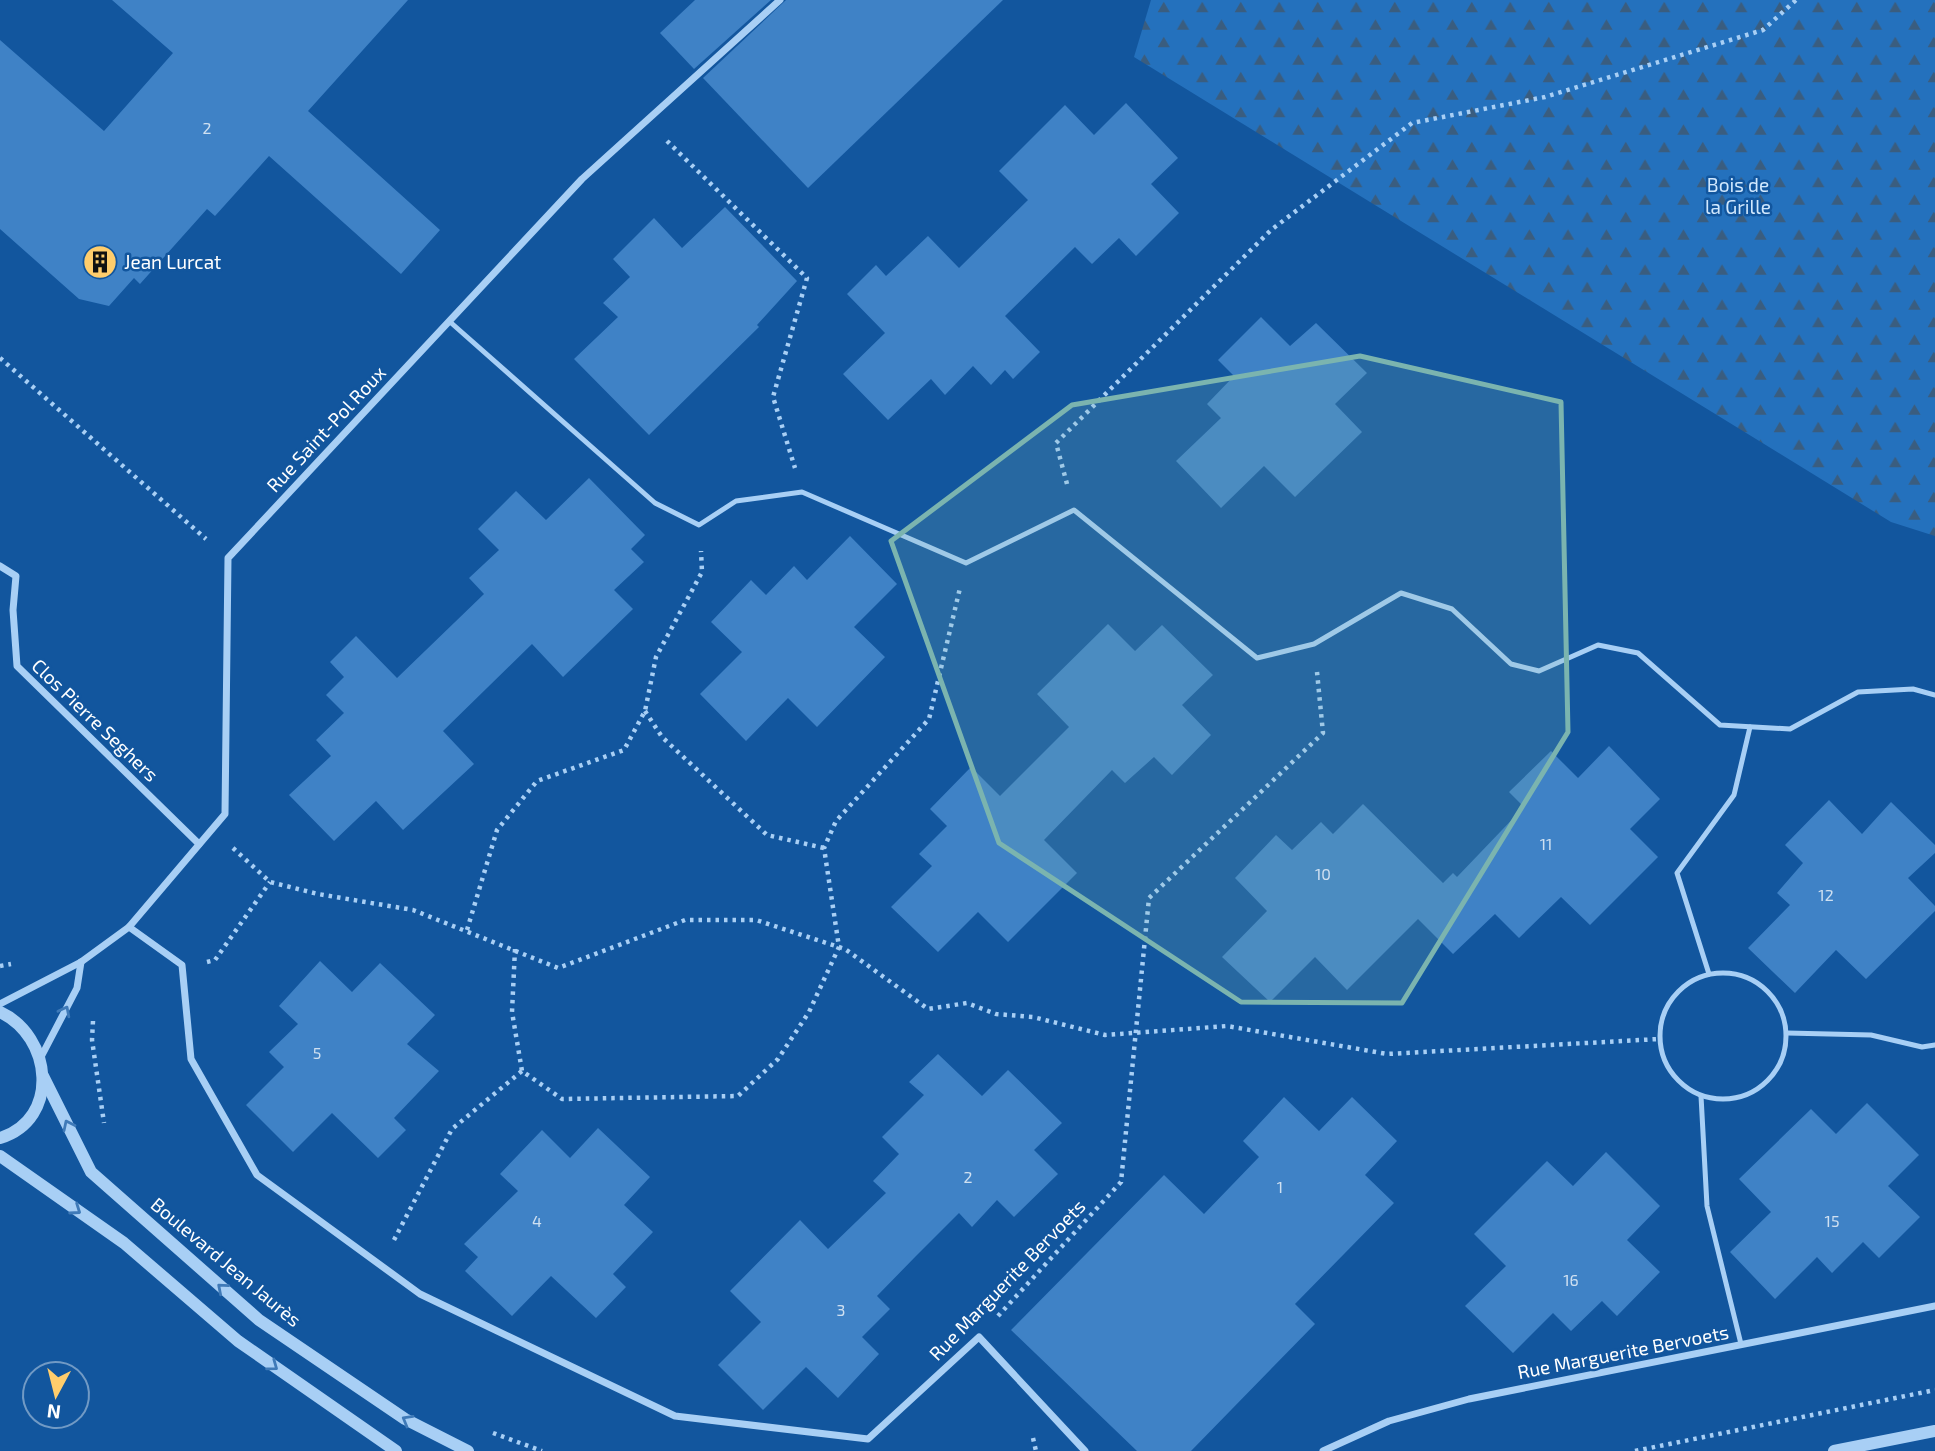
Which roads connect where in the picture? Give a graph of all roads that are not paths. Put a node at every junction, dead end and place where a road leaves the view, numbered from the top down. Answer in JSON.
{"nodes":[{"id":1,"x":780,"y":0,"type":"edge"},
{"id":2,"x":449,"y":321,"type":"junction"},
{"id":3,"x":0,"y":566,"type":"edge"},
{"id":4,"x":1935,"y":695,"type":"edge"},
{"id":5,"x":1750,"y":727,"type":"junction"},
{"id":6,"x":199,"y":844,"type":"junction"},
{"id":7,"x":129,"y":927,"type":"junction"},
{"id":8,"x":81,"y":962,"type":"junction"},
{"id":9,"x":1709,"y":974,"type":"junction"},
{"id":10,"x":0,"y":1004,"type":"edge"},
{"id":11,"x":0,"y":1012,"type":"edge"},
{"id":12,"x":1787,"y":1033,"type":"junction"},
{"id":13,"x":1935,"y":1045,"type":"edge"},
{"id":14,"x":41,"y":1057,"type":"junction"},
{"id":15,"x":43,"y":1076,"type":"junction"},
{"id":16,"x":1701,"y":1096,"type":"junction"},
{"id":17,"x":0,"y":1138,"type":"edge"},
{"id":18,"x":0,"y":1156,"type":"edge"},
{"id":19,"x":1935,"y":1306,"type":"edge"},
{"id":20,"x":1741,"y":1345,"type":"junction"},
{"id":21,"x":1935,"y":1431,"type":"edge"},
{"id":22,"x":396,"y":1451,"type":"edge"},
{"id":23,"x":468,"y":1451,"type":"edge"},
{"id":24,"x":1084,"y":1451,"type":"edge"},
{"id":25,"x":1323,"y":1451,"type":"edge"},
{"id":26,"x":1834,"y":1451,"type":"edge"}],
"edges":[{"from":1,"to":2,"type":"street","name":"Rue Saint-Pol Roux"},
{"from":2,"to":5,"type":"lane"},
{"from":2,"to":6,"type":"street","name":"Rue Saint-Pol Roux"},
{"from":3,"to":6,"type":"street","name":"Clos Pierre Seghers"},
{"from":4,"to":5,"type":"lane"},
{"from":5,"to":9,"type":"lane"},
{"from":6,"to":7,"type":"street"},
{"from":7,"to":8,"type":"street"},
{"from":7,"to":24,"type":"street","name":"Rue Marguerite Bervoets"},
{"from":8,"to":10,"type":"street"},
{"from":14,"to":8,"type":"street","one_way":true},
{"from":9,"to":12,"type":"lane"},
{"from":9,"to":16,"type":"lane"},
{"from":11,"to":14,"type":"street"},
{"from":12,"to":13,"type":"lane"},
{"from":12,"to":16,"type":"lane"},
{"from":14,"to":15,"type":"street"},
{"from":15,"to":17,"type":"street"},
{"from":23,"to":15,"type":"street","name":"Boulevard Jean Jaurès","one_way":true},
{"from":16,"to":20,"type":"lane"},
{"from":18,"to":22,"type":"street","one_way":true},
{"from":19,"to":20,"type":"street","name":"Rue Marguerite Bervoets"},
{"from":20,"to":25,"type":"street","name":"Rue Marguerite Bervoets"},
{"from":21,"to":26,"type":"street"}]}
